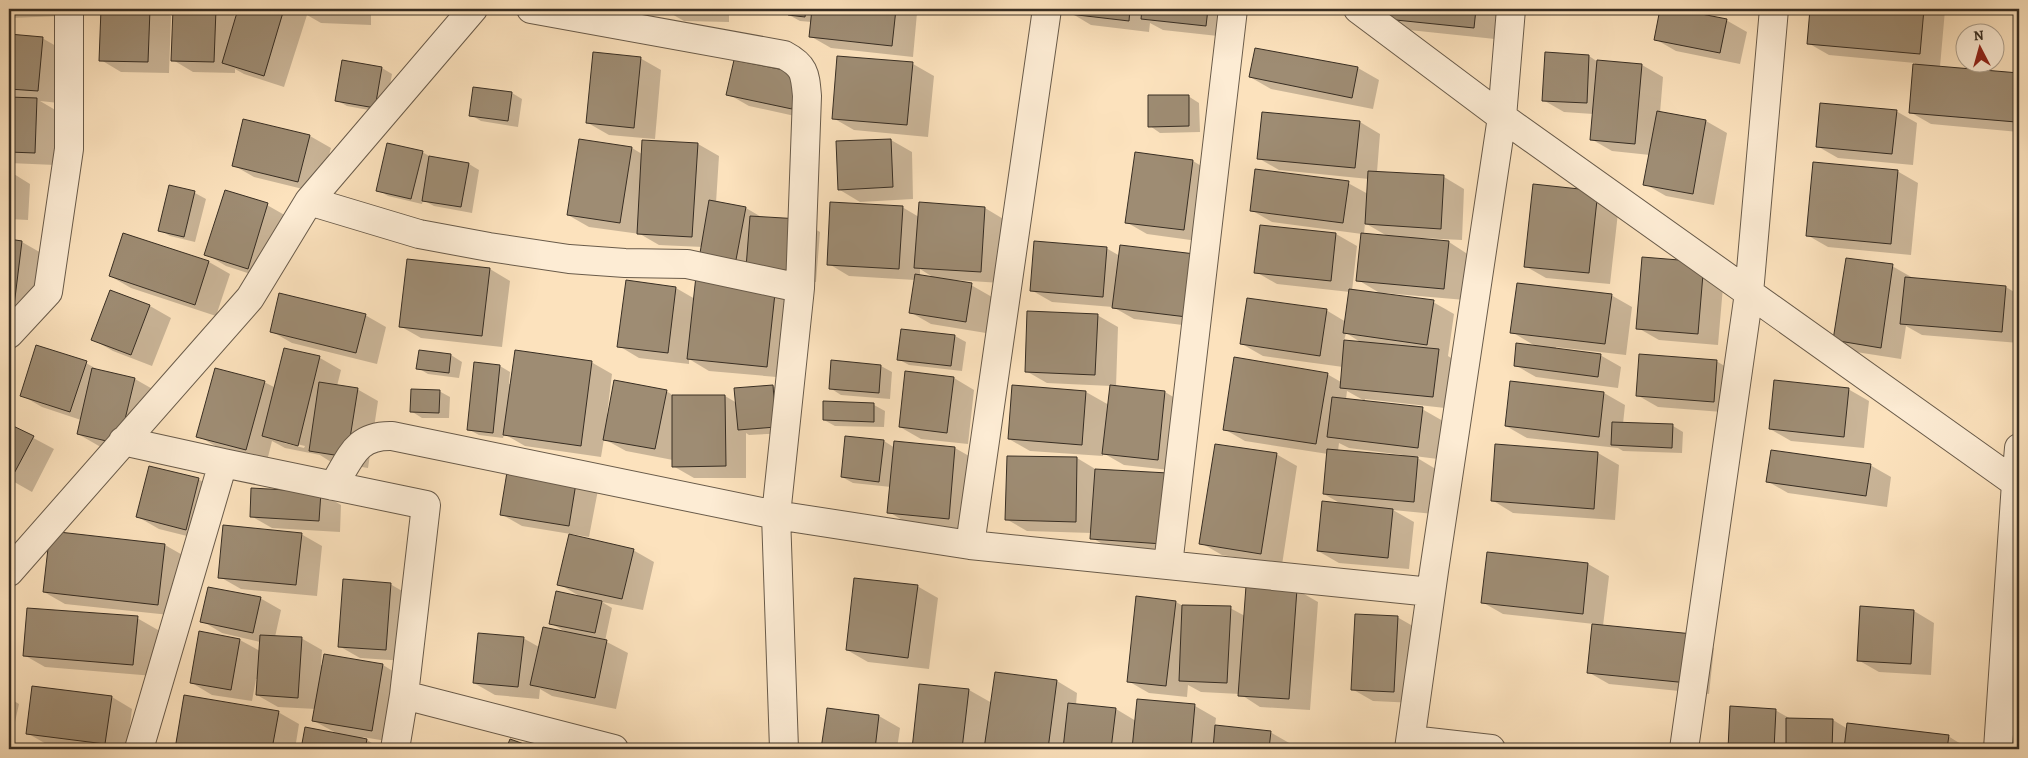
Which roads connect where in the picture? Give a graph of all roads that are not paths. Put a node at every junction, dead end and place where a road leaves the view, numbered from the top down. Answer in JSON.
{"nodes":[{"id":1,"x":69,"y":9,"type":"edge"},
{"id":2,"x":473,"y":9,"type":"edge"},
{"id":3,"x":531,"y":9,"type":"edge"},
{"id":4,"x":1047,"y":9,"type":"edge"},
{"id":5,"x":1233,"y":9,"type":"edge"},
{"id":6,"x":1358,"y":9,"type":"edge"},
{"id":7,"x":1511,"y":9,"type":"edge"},
{"id":8,"x":1774,"y":9,"type":"edge"},
{"id":9,"x":1502,"y":117,"type":"junction"},
{"id":10,"x":309,"y":201,"type":"junction"},
{"id":11,"x":800,"y":288,"type":"junction"},
{"id":12,"x":1749,"y":293,"type":"junction"},
{"id":13,"x":9,"y":334,"type":"edge"},
{"id":14,"x":123,"y":441,"type":"junction"},
{"id":15,"x":2019,"y":448,"type":"edge"},
{"id":16,"x":223,"y":463,"type":"junction"},
{"id":17,"x":2016,"y":483,"type":"junction"},
{"id":18,"x":333,"y":486,"type":"junction"},
{"id":19,"x":776,"y":514,"type":"junction"},
{"id":20,"x":970,"y":545,"type":"junction"},
{"id":21,"x":1168,"y":565,"type":"junction"},
{"id":22,"x":9,"y":572,"type":"edge"},
{"id":23,"x":1431,"y":592,"type":"junction"},
{"id":24,"x":2014,"y":598,"type":"edge"},
{"id":25,"x":404,"y":695,"type":"junction"},
{"id":26,"x":1410,"y":745,"type":"edge"},
{"id":27,"x":139,"y":749,"type":"edge"},
{"id":28,"x":395,"y":749,"type":"edge"},
{"id":29,"x":614,"y":749,"type":"edge"},
{"id":30,"x":784,"y":749,"type":"edge"},
{"id":31,"x":1491,"y":749,"type":"edge"},
{"id":32,"x":1684,"y":749,"type":"edge"},
{"id":33,"x":1998,"y":749,"type":"edge"}],
"edges":[{"from":1,"to":13,"type":"street"},
{"from":2,"to":10,"type":"street"},
{"from":3,"to":11,"type":"street"},
{"from":4,"to":20,"type":"street"},
{"from":5,"to":21,"type":"street"},
{"from":6,"to":9,"type":"street"},
{"from":7,"to":9,"type":"street"},
{"from":8,"to":12,"type":"street"},
{"from":9,"to":12,"type":"street"},
{"from":9,"to":23,"type":"street"},
{"from":10,"to":11,"type":"street"},
{"from":10,"to":14,"type":"street"},
{"from":11,"to":19,"type":"street"},
{"from":12,"to":17,"type":"street"},
{"from":12,"to":32,"type":"street"},
{"from":14,"to":16,"type":"street"},
{"from":14,"to":22,"type":"street"},
{"from":15,"to":17,"type":"street"},
{"from":16,"to":18,"type":"street"},
{"from":16,"to":27,"type":"street"},
{"from":17,"to":24,"type":"street"},
{"from":18,"to":19,"type":"street"},
{"from":18,"to":25,"type":"street"},
{"from":19,"to":20,"type":"street"},
{"from":19,"to":30,"type":"street"},
{"from":20,"to":21,"type":"street"},
{"from":21,"to":23,"type":"street"},
{"from":23,"to":26,"type":"street"},
{"from":24,"to":33,"type":"street"},
{"from":25,"to":28,"type":"street"},
{"from":25,"to":29,"type":"street"},
{"from":26,"to":31,"type":"street"}]}
